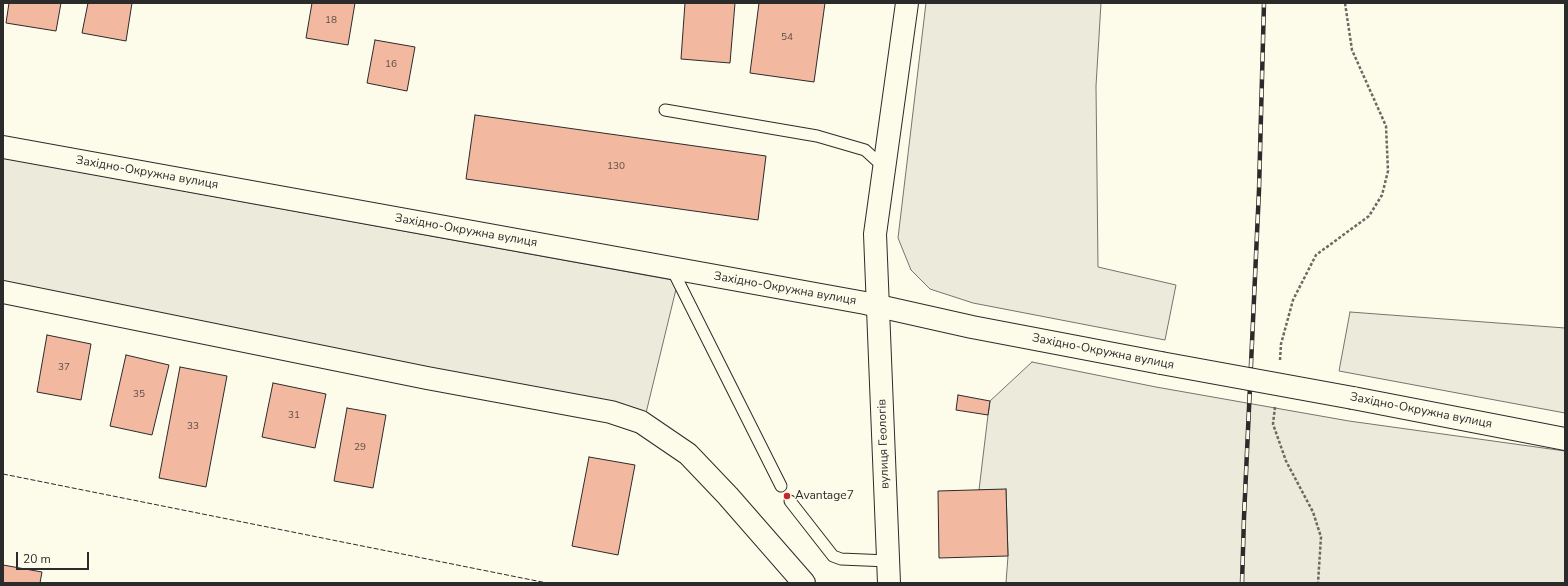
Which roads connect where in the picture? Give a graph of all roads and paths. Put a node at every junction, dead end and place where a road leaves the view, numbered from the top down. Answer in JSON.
{"nodes":[{"id":1,"x":907,"y":3,"type":"edge"},
{"id":2,"x":1345,"y":3,"type":"edge"},
{"id":3,"x":665,"y":110,"type":"dead end"},
{"id":4,"x":3,"y":147,"type":"edge"},
{"id":5,"x":885,"y":165,"type":"junction"},
{"id":6,"x":672,"y":268,"type":"junction"},
{"id":7,"x":3,"y":292,"type":"edge"},
{"id":8,"x":878,"y":306,"type":"junction"},
{"id":9,"x":1279,"y":365,"type":"dead end"},
{"id":10,"x":1276,"y":402,"type":"dead end"},
{"id":11,"x":1565,"y":439,"type":"edge"},
{"id":12,"x":781,"y":486,"type":"dead end"},
{"id":13,"x":790,"y":501,"type":"dead end"},
{"id":14,"x":888,"y":561,"type":"junction"},
{"id":15,"x":804,"y":583,"type":"edge"},
{"id":16,"x":889,"y":583,"type":"edge"},
{"id":17,"x":1318,"y":583,"type":"edge"}],
"edges":[{"from":1,"to":5,"type":"main road","name":"вулиця Геологів"},
{"from":2,"to":9,"type":"path"},
{"from":3,"to":5,"type":"lane"},
{"from":4,"to":6,"type":"main road","name":"Західно-Окружна вулиця"},
{"from":5,"to":8,"type":"main road","name":"вулиця Геологів"},
{"from":6,"to":8,"type":"main road","name":"Західно-Окружна вулиця"},
{"from":6,"to":12,"type":"lane"},
{"from":7,"to":15,"type":"main road"},
{"from":8,"to":11,"type":"main road","name":"Західно-Окружна вулиця","bridge":true},
{"from":8,"to":14,"type":"main road","name":"вулиця Геологів"},
{"from":10,"to":17,"type":"path"},
{"from":13,"to":14,"type":"lane"},
{"from":14,"to":16,"type":"main road","name":"вулиця Геологів"}]}
